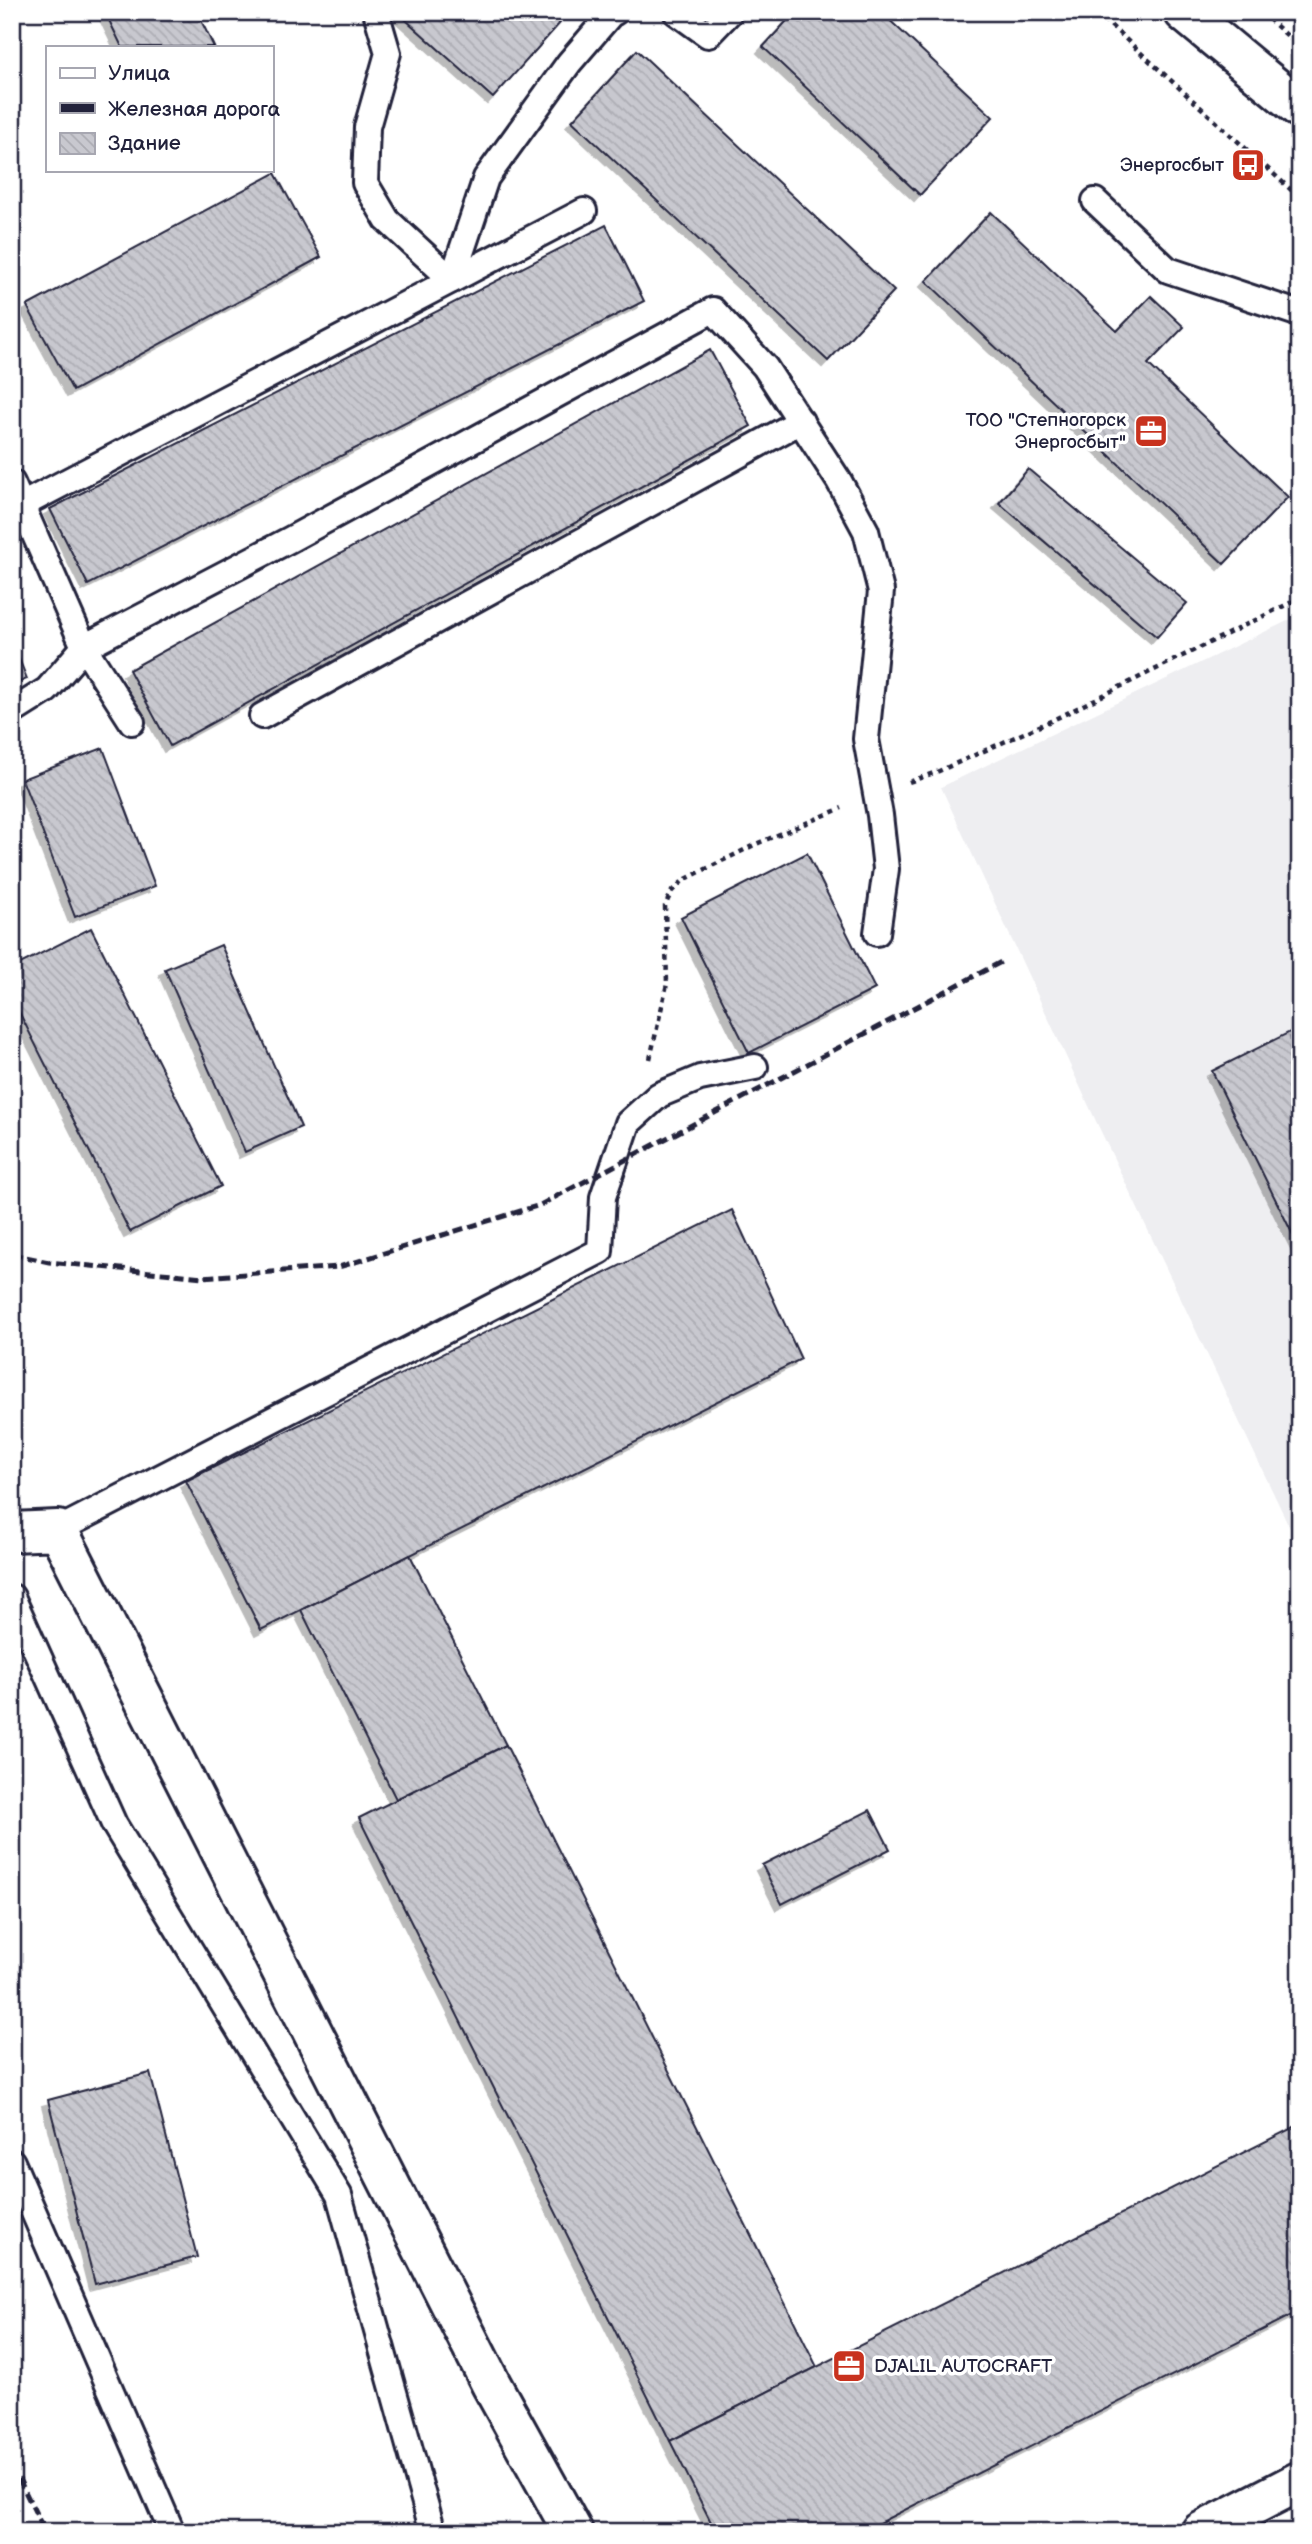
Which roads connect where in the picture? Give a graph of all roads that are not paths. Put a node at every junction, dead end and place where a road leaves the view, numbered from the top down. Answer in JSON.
{"nodes":[{"id":1,"x":376,"y":12,"type":"edge"},
{"id":2,"x":615,"y":12,"type":"edge"},
{"id":3,"x":676,"y":12,"type":"edge"},
{"id":4,"x":730,"y":12,"type":"edge"},
{"id":5,"x":1184,"y":12,"type":"edge"},
{"id":6,"x":1300,"y":108,"type":"edge"},
{"id":7,"x":1095,"y":201,"type":"dead end"},
{"id":8,"x":584,"y":211,"type":"dead end"},
{"id":9,"x":452,"y":280,"type":"junction"},
{"id":10,"x":1300,"y":314,"type":"edge"},
{"id":11,"x":801,"y":422,"type":"junction"},
{"id":12,"x":12,"y":483,"type":"edge"},
{"id":13,"x":17,"y":511,"type":"edge"},
{"id":14,"x":84,"y":647,"type":"junction"},
{"id":15,"x":12,"y":712,"type":"edge"},
{"id":16,"x":262,"y":716,"type":"dead end"},
{"id":17,"x":132,"y":722,"type":"dead end"},
{"id":18,"x":877,"y":933,"type":"dead end"},
{"id":19,"x":755,"y":1067,"type":"dead end"},
{"id":20,"x":58,"y":1530,"type":"junction"},
{"id":21,"x":12,"y":1532,"type":"edge"},
{"id":22,"x":12,"y":1597,"type":"edge"},
{"id":23,"x":12,"y":2162,"type":"edge"},
{"id":24,"x":1300,"y":2481,"type":"edge"},
{"id":25,"x":172,"y":2532,"type":"edge"},
{"id":26,"x":433,"y":2532,"type":"edge"},
{"id":27,"x":573,"y":2532,"type":"edge"},
{"id":28,"x":1200,"y":2532,"type":"edge"}],
"edges":[{"from":1,"to":9,"type":"lane"},
{"from":2,"to":9,"type":"lane"},
{"from":3,"to":4,"type":"lane"},
{"from":5,"to":6,"type":"street"},
{"from":7,"to":10,"type":"lane"},
{"from":8,"to":9,"type":"lane"},
{"from":9,"to":13,"type":"lane"},
{"from":11,"to":14,"type":"lane"},
{"from":11,"to":16,"type":"lane"},
{"from":11,"to":18,"type":"lane"},
{"from":12,"to":13,"type":"lane"},
{"from":13,"to":14,"type":"lane"},
{"from":14,"to":15,"type":"lane"},
{"from":14,"to":17,"type":"lane"},
{"from":19,"to":20,"type":"lane"},
{"from":20,"to":21,"type":"street"},
{"from":20,"to":27,"type":"street"},
{"from":22,"to":26,"type":"lane"},
{"from":23,"to":25,"type":"lane"},
{"from":24,"to":28,"type":"street"}]}
